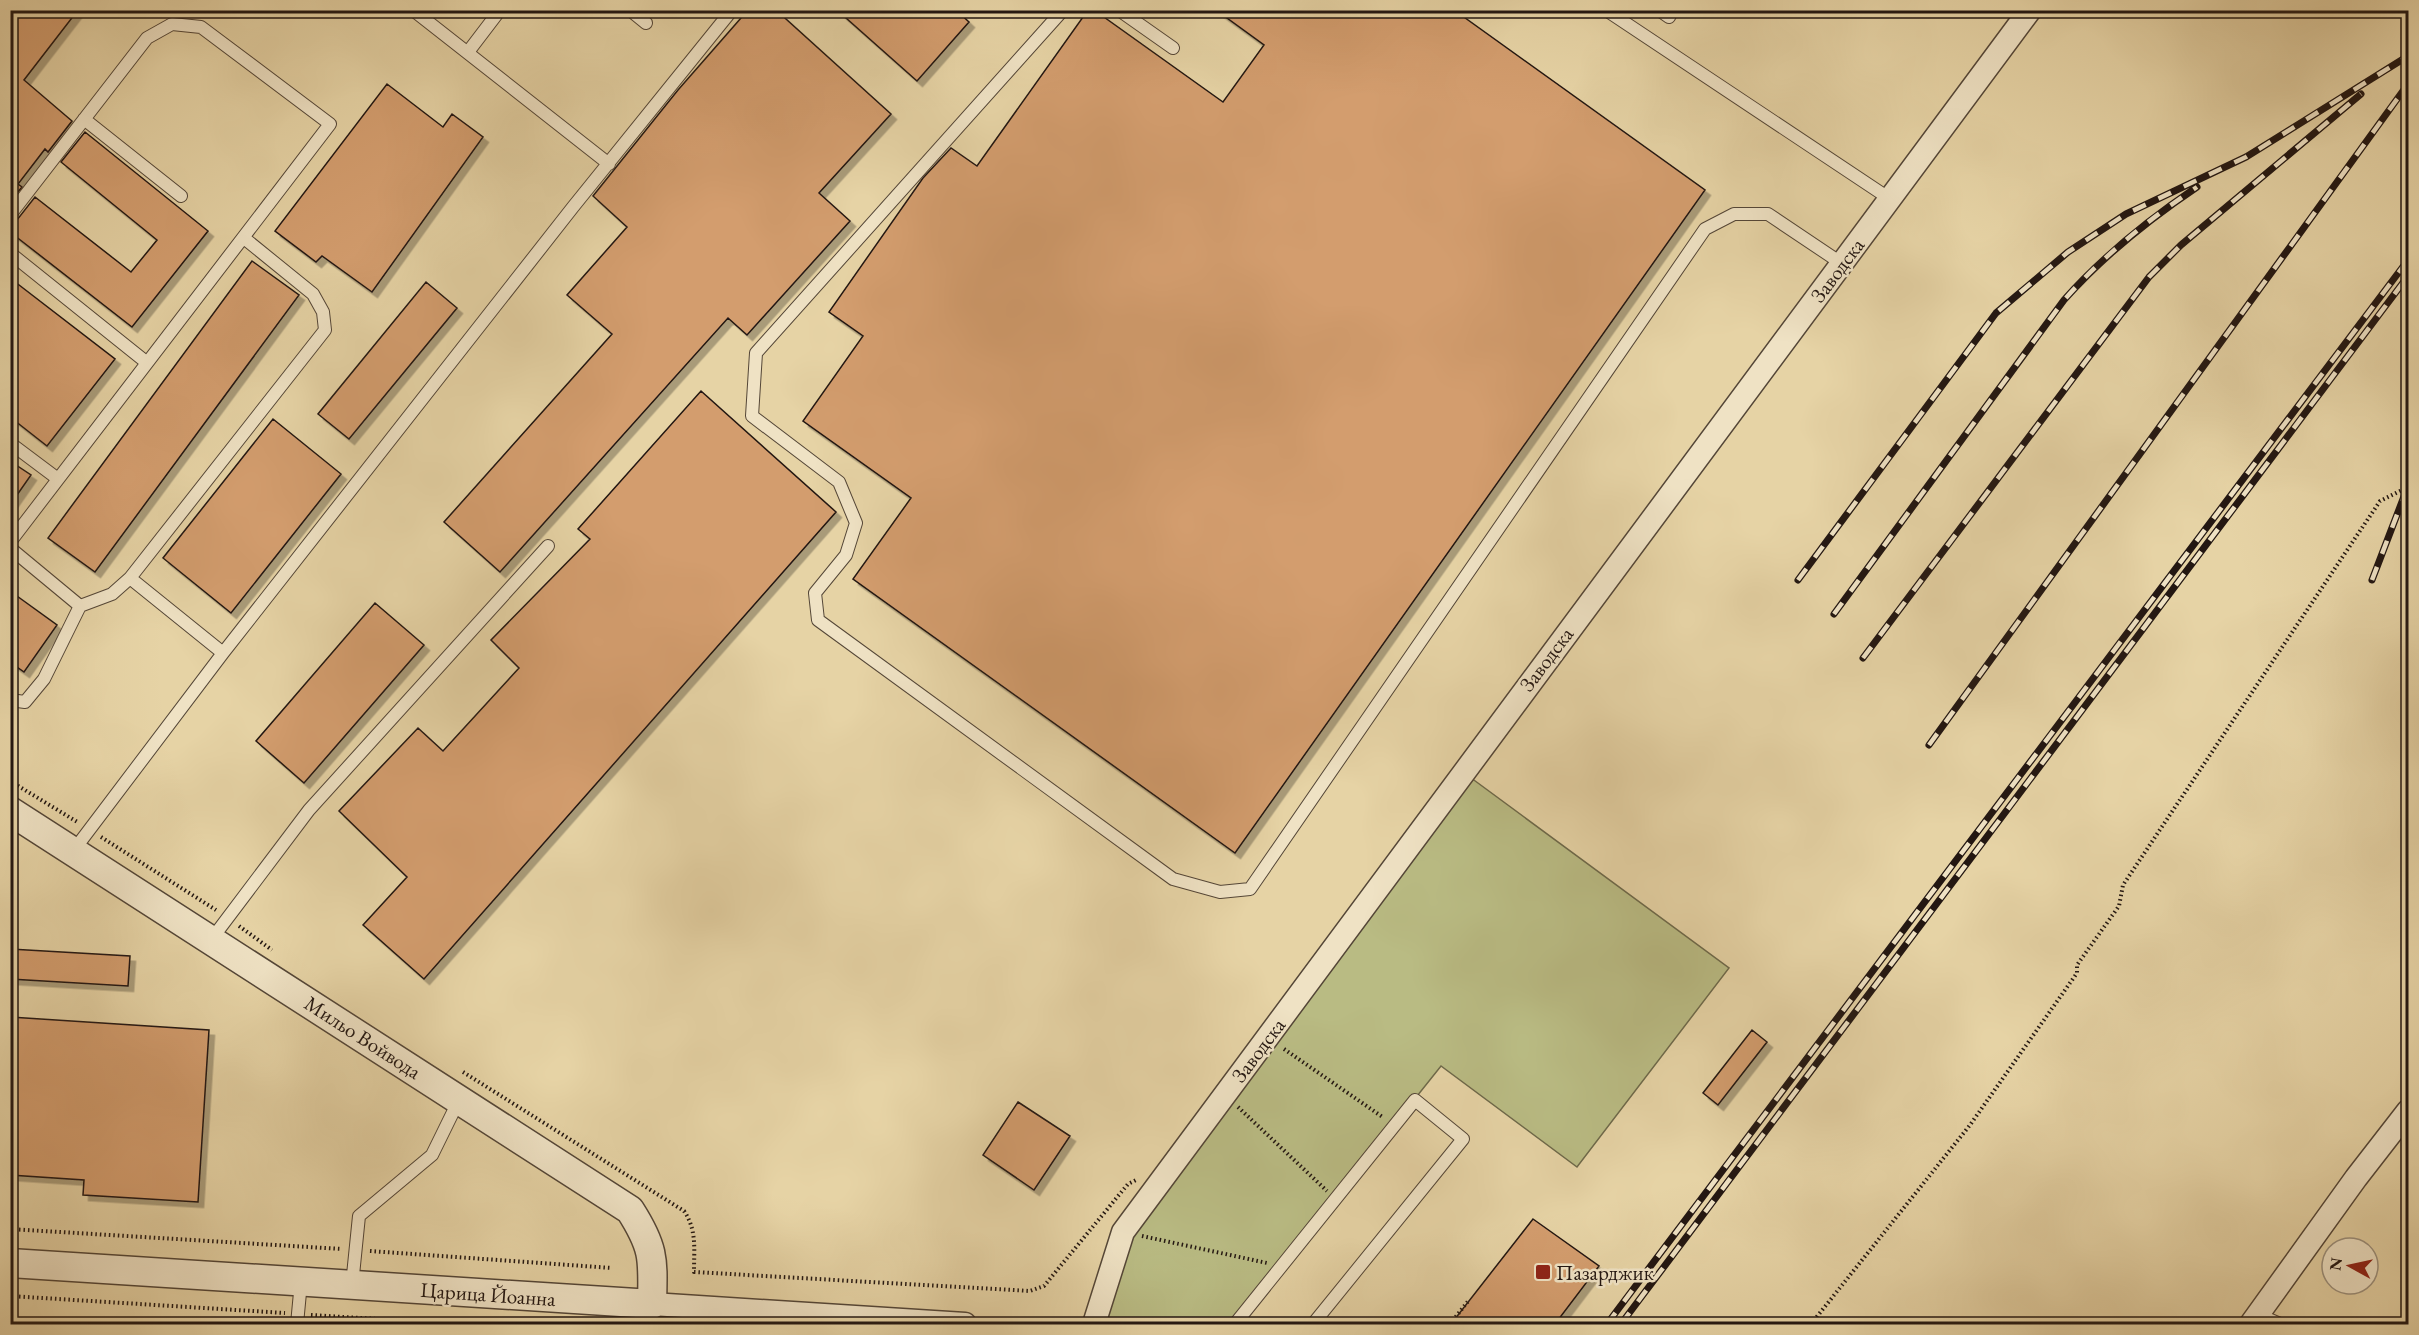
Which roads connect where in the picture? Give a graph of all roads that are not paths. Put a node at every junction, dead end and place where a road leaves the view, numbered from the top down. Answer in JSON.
{"nodes":[{"id":1,"x":413,"y":10,"type":"edge"},
{"id":2,"x":500,"y":10,"type":"edge"},
{"id":3,"x":630,"y":10,"type":"edge"},
{"id":4,"x":732,"y":10,"type":"edge"},
{"id":5,"x":1063,"y":10,"type":"edge"},
{"id":6,"x":1119,"y":10,"type":"edge"},
{"id":7,"x":1606,"y":10,"type":"edge"},
{"id":8,"x":1659,"y":10,"type":"edge"},
{"id":9,"x":1673,"y":10,"type":"edge"},
{"id":10,"x":2030,"y":10,"type":"edge"},
{"id":11,"x":646,"y":23,"type":"dead end"},
{"id":12,"x":1173,"y":48,"type":"dead end"},
{"id":13,"x":468,"y":52,"type":"junction"},
{"id":14,"x":84,"y":120,"type":"junction"},
{"id":15,"x":609,"y":164,"type":"junction"},
{"id":16,"x":181,"y":196,"type":"dead end"},
{"id":17,"x":1890,"y":199,"type":"junction"},
{"id":18,"x":10,"y":215,"type":"edge"},
{"id":19,"x":244,"y":238,"type":"junction"},
{"id":20,"x":10,"y":253,"type":"edge"},
{"id":21,"x":1841,"y":263,"type":"junction"},
{"id":22,"x":146,"y":362,"type":"junction"},
{"id":23,"x":10,"y":444,"type":"edge"},
{"id":24,"x":58,"y":479,"type":"junction"},
{"id":25,"x":10,"y":542,"type":"edge"},
{"id":26,"x":548,"y":546,"type":"dead end"},
{"id":27,"x":10,"y":548,"type":"edge"},
{"id":28,"x":130,"y":578,"type":"junction"},
{"id":29,"x":80,"y":606,"type":"junction"},
{"id":30,"x":223,"y":653,"type":"junction"},
{"id":31,"x":10,"y":700,"type":"edge"},
{"id":32,"x":10,"y":811,"type":"edge"},
{"id":33,"x":81,"y":839,"type":"junction"},
{"id":34,"x":211,"y":940,"type":"junction"},
{"id":35,"x":459,"y":1100,"type":"junction"},
{"id":36,"x":2409,"y":1111,"type":"edge"},
{"id":37,"x":10,"y":1263,"type":"edge"},
{"id":38,"x":301,"y":1282,"type":"junction"},
{"id":39,"x":352,"y":1285,"type":"junction"},
{"id":40,"x":652,"y":1304,"type":"junction"},
{"id":41,"x":298,"y":1319,"type":"edge"},
{"id":42,"x":2255,"y":1320,"type":"edge"},
{"id":43,"x":965,"y":1324,"type":"edge"},
{"id":44,"x":1094,"y":1324,"type":"edge"},
{"id":45,"x":1235,"y":1324,"type":"edge"},
{"id":46,"x":1313,"y":1324,"type":"edge"},
{"id":47,"x":2280,"y":1324,"type":"edge"}],
"edges":[{"from":1,"to":13,"type":"lane"},
{"from":2,"to":13,"type":"lane"},
{"from":3,"to":11,"type":"lane"},
{"from":4,"to":15,"type":"lane"},
{"from":5,"to":21,"type":"lane"},
{"from":6,"to":12,"type":"lane"},
{"from":7,"to":17,"type":"lane"},
{"from":8,"to":9,"type":"lane"},
{"from":10,"to":17,"type":"street","name":"Заводска"},
{"from":13,"to":15,"type":"lane"},
{"from":14,"to":16,"type":"lane"},
{"from":14,"to":18,"type":"lane"},
{"from":14,"to":19,"type":"lane"},
{"from":15,"to":30,"type":"lane"},
{"from":17,"to":21,"type":"street","name":"Заводска"},
{"from":19,"to":22,"type":"lane"},
{"from":19,"to":28,"type":"lane"},
{"from":20,"to":22,"type":"lane"},
{"from":21,"to":44,"type":"street","name":"Заводска"},
{"from":22,"to":24,"type":"lane"},
{"from":23,"to":24,"type":"lane"},
{"from":24,"to":25,"type":"lane"},
{"from":26,"to":34,"type":"lane"},
{"from":27,"to":29,"type":"lane"},
{"from":28,"to":29,"type":"lane"},
{"from":28,"to":30,"type":"lane"},
{"from":29,"to":31,"type":"lane"},
{"from":30,"to":33,"type":"lane"},
{"from":32,"to":33,"type":"street","name":"Мильо Войвода"},
{"from":33,"to":34,"type":"street","name":"Мильо Войвода"},
{"from":34,"to":35,"type":"street","name":"Мильо Войвода"},
{"from":35,"to":39,"type":"lane"},
{"from":35,"to":40,"type":"street","name":"Мильо Войвода"},
{"from":36,"to":42,"type":"street"},
{"from":37,"to":38,"type":"street","name":"Царица Йоанна"},
{"from":38,"to":39,"type":"street","name":"Царица Йоанна"},
{"from":38,"to":41,"type":"lane"},
{"from":39,"to":40,"type":"street","name":"Царица Йоанна"},
{"from":40,"to":43,"type":"street","name":"Царица Йоанна"},
{"from":42,"to":47,"type":"lane"},
{"from":45,"to":46,"type":"lane"}]}
